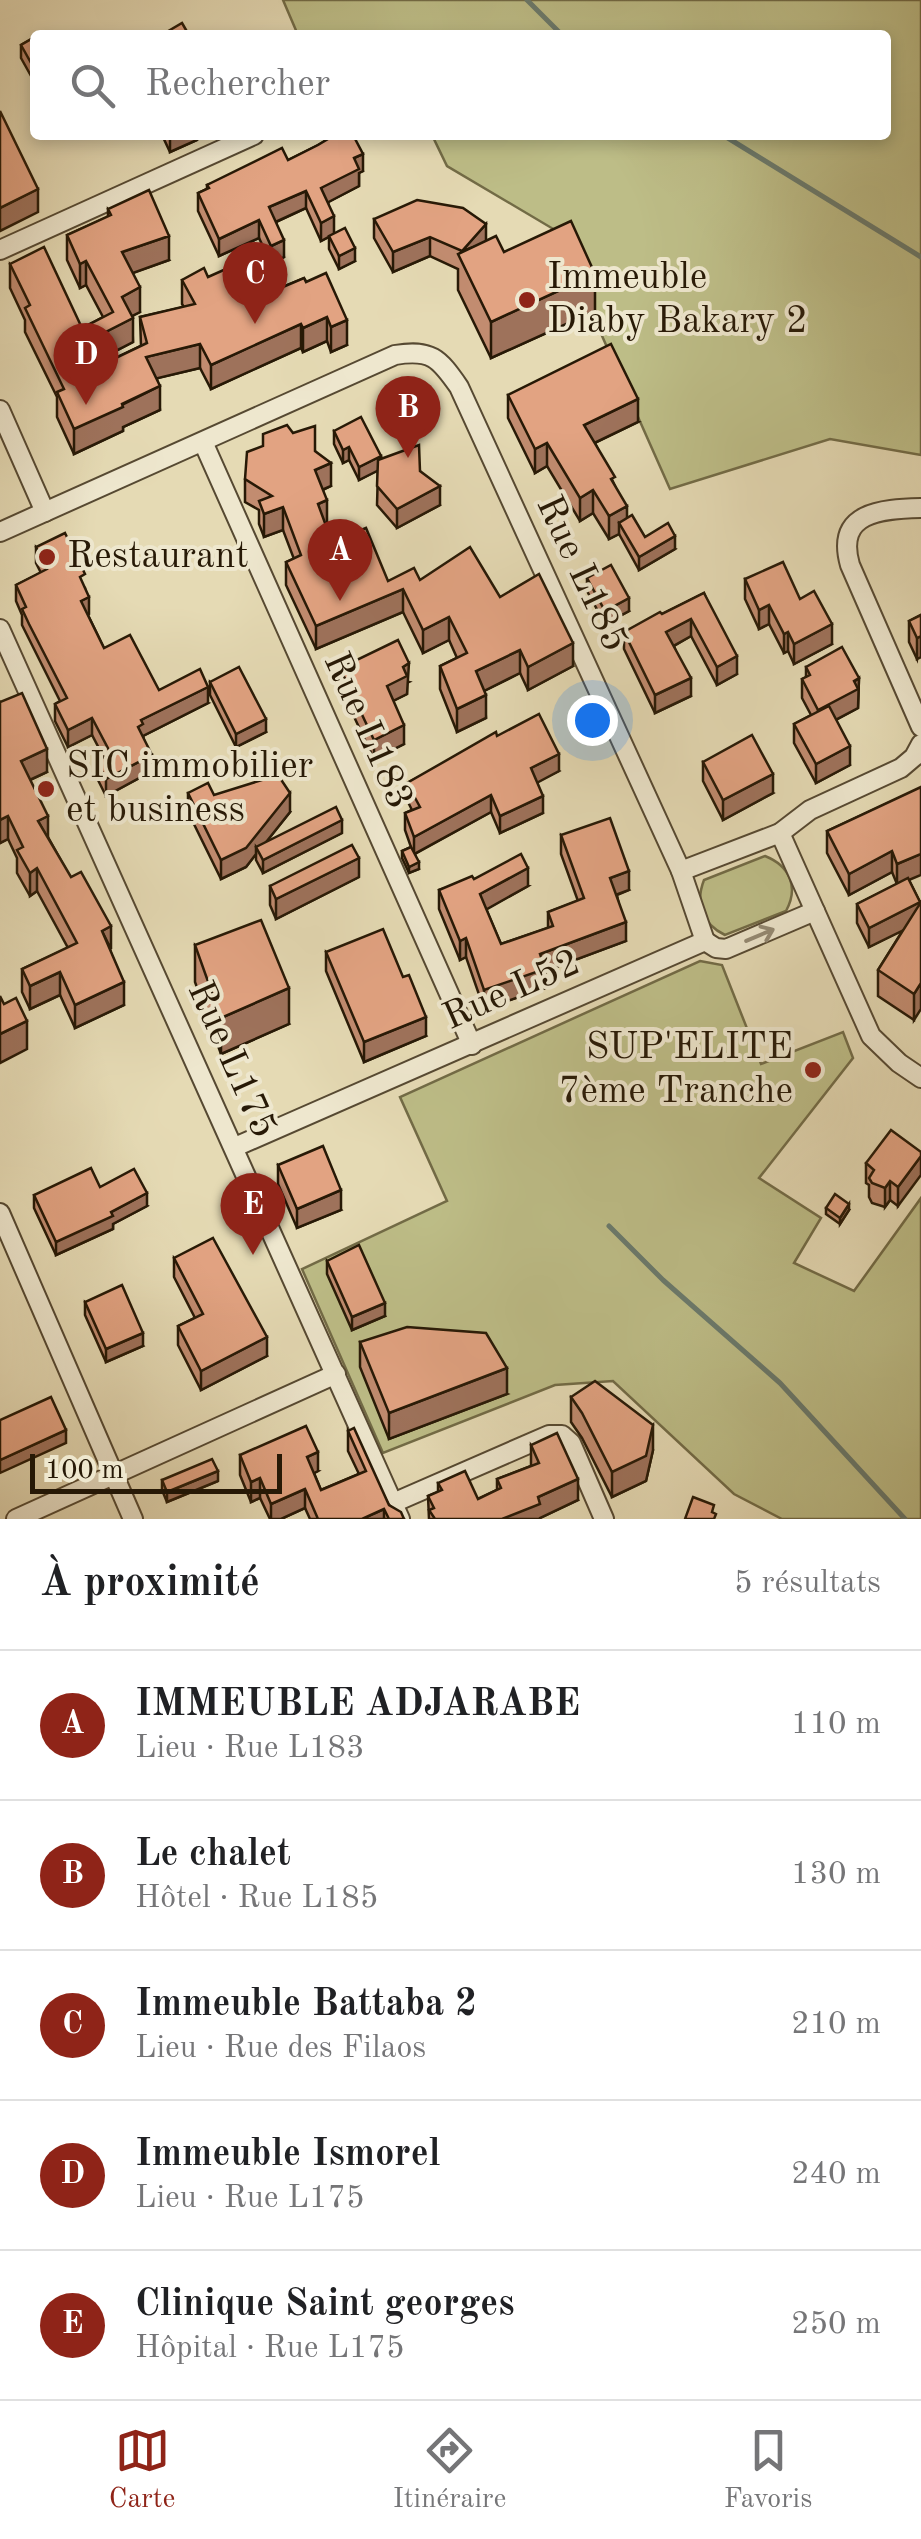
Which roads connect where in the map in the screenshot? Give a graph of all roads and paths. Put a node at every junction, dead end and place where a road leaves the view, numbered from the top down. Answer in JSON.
{"nodes":[{"id":1,"x":243,"y":140,"type":"edge"},
{"id":2,"x":0,"y":250,"type":"edge"},
{"id":3,"x":0,"y":410,"type":"edge"},
{"id":4,"x":203,"y":442,"type":"junction"},
{"id":5,"x":921,"y":508,"type":"edge"},
{"id":6,"x":45,"y":512,"type":"junction"},
{"id":7,"x":0,"y":532,"type":"edge"},
{"id":8,"x":0,"y":630,"type":"edge"},
{"id":9,"x":921,"y":727,"type":"edge"},
{"id":10,"x":921,"y":744,"type":"edge"},
{"id":11,"x":780,"y":833,"type":"junction"},
{"id":12,"x":681,"y":871,"type":"junction"},
{"id":13,"x":815,"y":911,"type":"junction"},
{"id":14,"x":706,"y":940,"type":"junction"},
{"id":15,"x":472,"y":1045,"type":"junction"},
{"id":16,"x":921,"y":1078,"type":"edge"},
{"id":17,"x":235,"y":1147,"type":"junction"},
{"id":18,"x":0,"y":1213,"type":"edge"},
{"id":19,"x":336,"y":1374,"type":"junction"},
{"id":20,"x":114,"y":1476,"type":"junction"},
{"id":21,"x":396,"y":1511,"type":"edge"},
{"id":22,"x":16,"y":1519,"type":"edge"},
{"id":23,"x":133,"y":1519,"type":"edge"},
{"id":24,"x":604,"y":1519,"type":"edge"}],
"edges":[{"from":1,"to":2,"type":"street"},
{"from":3,"to":6,"type":"street"},
{"from":4,"to":6,"type":"street"},
{"from":4,"to":12,"type":"street","name":"Rue L185"},
{"from":4,"to":15,"type":"street","name":"Rue L183"},
{"from":5,"to":9,"type":"street"},
{"from":6,"to":7,"type":"street"},
{"from":8,"to":17,"type":"street","name":"Rue L175"},
{"from":10,"to":11,"type":"street"},
{"from":11,"to":12,"type":"street"},
{"from":11,"to":13,"type":"street"},
{"from":12,"to":14,"type":"street","name":"Rue L185"},
{"from":14,"to":13,"type":"street","name":"Rue L52","one_way":true},
{"from":13,"to":16,"type":"street"},
{"from":14,"to":15,"type":"street","name":"Rue L52"},
{"from":15,"to":17,"type":"street","name":"Rue L52"},
{"from":17,"to":19,"type":"street","name":"Rue L175"},
{"from":18,"to":20,"type":"street"},
{"from":19,"to":20,"type":"street"},
{"from":19,"to":21,"type":"street","name":"Rue L175"},
{"from":20,"to":22,"type":"street"},
{"from":20,"to":23,"type":"street"},
{"from":21,"to":24,"type":"street"}]}
